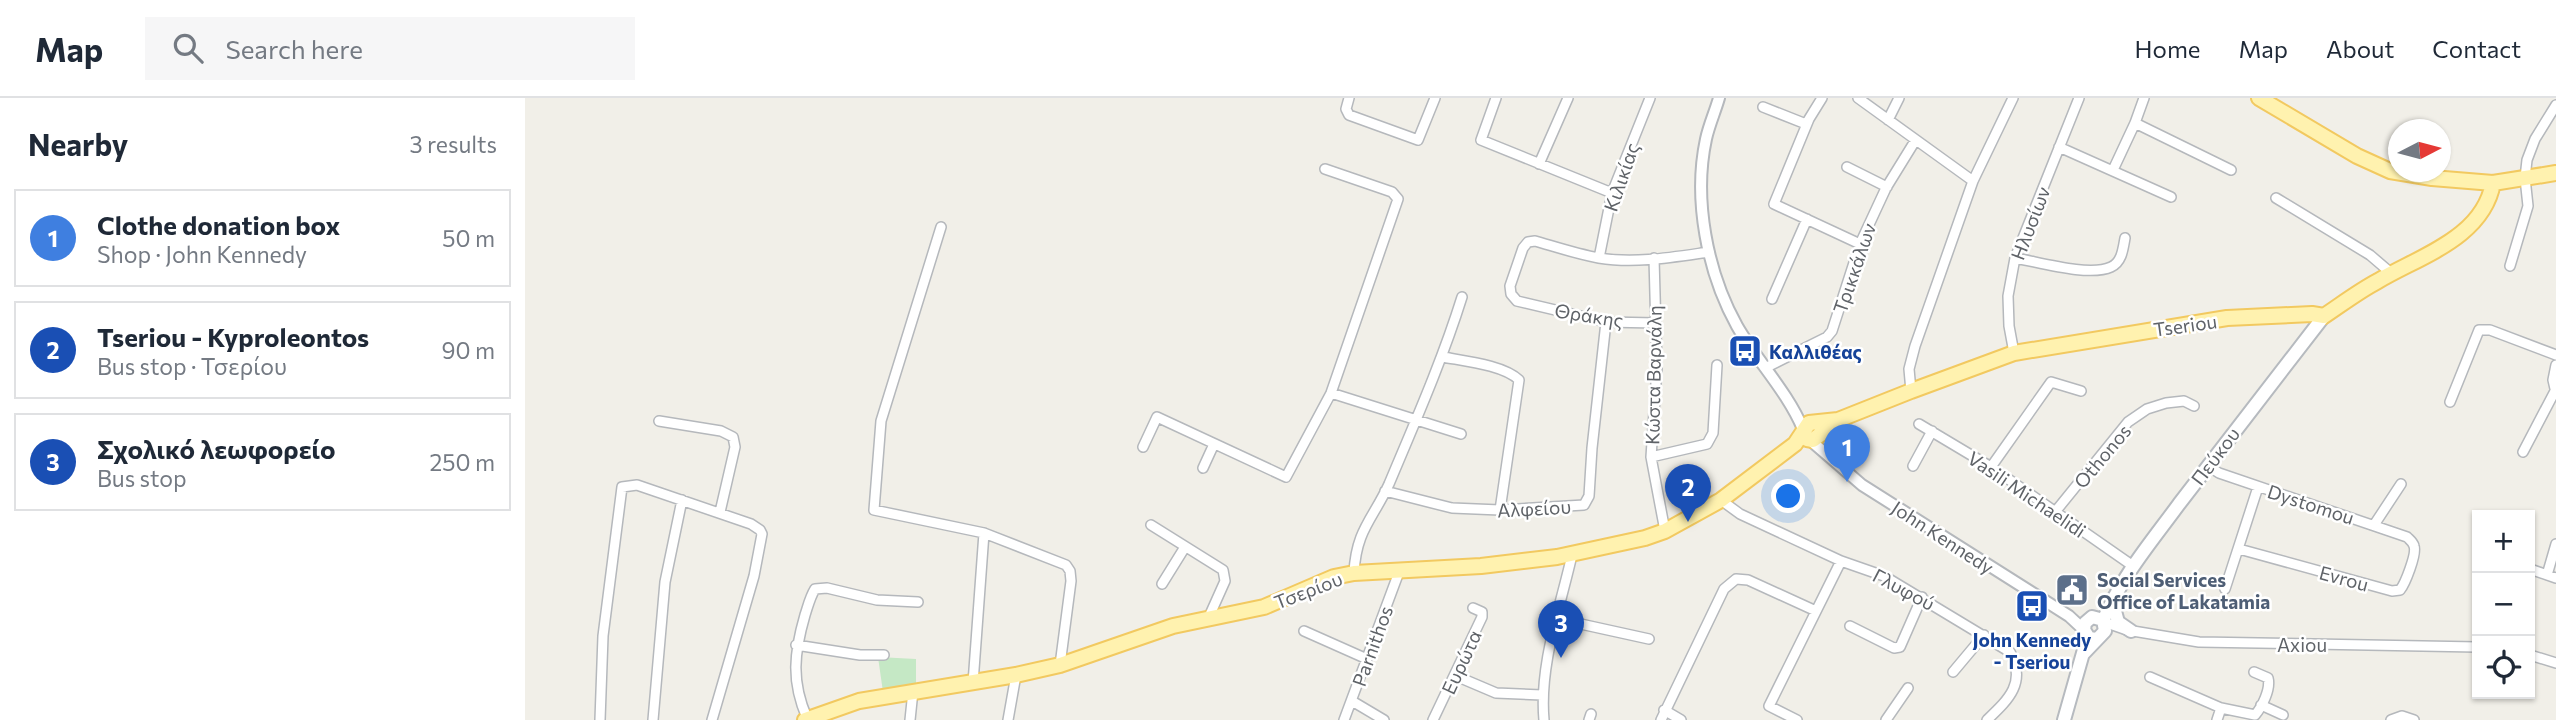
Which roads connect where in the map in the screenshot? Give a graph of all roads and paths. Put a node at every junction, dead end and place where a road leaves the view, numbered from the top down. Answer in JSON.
{"nodes":[{"id":1,"x":1349,"y":98,"type":"edge"},
{"id":2,"x":1435,"y":98,"type":"edge"},
{"id":3,"x":1496,"y":98,"type":"edge"},
{"id":4,"x":1568,"y":98,"type":"edge"},
{"id":5,"x":1650,"y":98,"type":"edge"},
{"id":6,"x":1719,"y":98,"type":"edge"},
{"id":7,"x":1822,"y":98,"type":"edge"},
{"id":8,"x":1858,"y":98,"type":"edge"},
{"id":9,"x":1899,"y":98,"type":"edge"},
{"id":10,"x":2013,"y":98,"type":"edge"},
{"id":11,"x":2080,"y":98,"type":"edge"},
{"id":12,"x":2144,"y":98,"type":"edge"},
{"id":13,"x":2259,"y":98,"type":"edge"},
{"id":14,"x":2278,"y":103,"type":"edge"},
{"id":15,"x":2556,"y":106,"type":"edge"},
{"id":16,"x":1763,"y":107,"type":"dead end"},
{"id":17,"x":1888,"y":120,"type":"junction"},
{"id":18,"x":1806,"y":124,"type":"junction"},
{"id":19,"x":2135,"y":124,"type":"junction"},
{"id":20,"x":1915,"y":141,"type":"junction"},
{"id":21,"x":2059,"y":147,"type":"junction"},
{"id":22,"x":1539,"y":163,"type":"junction"},
{"id":23,"x":1847,"y":167,"type":"dead end"},
{"id":24,"x":1325,"y":169,"type":"dead end"},
{"id":25,"x":2113,"y":170,"type":"junction"},
{"id":26,"x":2231,"y":170,"type":"dead end"},
{"id":27,"x":2556,"y":173,"type":"edge"},
{"id":28,"x":2525,"y":177,"type":"junction"},
{"id":29,"x":1973,"y":181,"type":"junction"},
{"id":30,"x":2493,"y":183,"type":"junction"},
{"id":31,"x":1887,"y":187,"type":"junction"},
{"id":32,"x":1612,"y":193,"type":"junction"},
{"id":33,"x":2171,"y":197,"type":"dead end"},
{"id":34,"x":2276,"y":198,"type":"dead end"},
{"id":35,"x":1807,"y":219,"type":"junction"},
{"id":36,"x":941,"y":228,"type":"dead end"},
{"id":37,"x":2125,"y":238,"type":"dead end"},
{"id":38,"x":1860,"y":244,"type":"junction"},
{"id":39,"x":1709,"y":252,"type":"junction"},
{"id":40,"x":1599,"y":258,"type":"junction"},
{"id":41,"x":1654,"y":258,"type":"junction"},
{"id":42,"x":2015,"y":258,"type":"junction"},
{"id":43,"x":2510,"y":266,"type":"dead end"},
{"id":44,"x":2391,"y":274,"type":"junction"},
{"id":45,"x":1462,"y":296,"type":"dead end"},
{"id":46,"x":1772,"y":299,"type":"dead end"},
{"id":47,"x":2323,"y":316,"type":"junction"},
{"id":48,"x":1605,"y":322,"type":"junction"},
{"id":49,"x":1656,"y":323,"type":"junction"},
{"id":50,"x":2014,"y":354,"type":"junction"},
{"id":51,"x":2556,"y":355,"type":"edge"},
{"id":52,"x":1443,"y":357,"type":"junction"},
{"id":53,"x":1717,"y":365,"type":"dead end"},
{"id":54,"x":2556,"y":365,"type":"edge"},
{"id":55,"x":1767,"y":367,"type":"junction"},
{"id":56,"x":1911,"y":391,"type":"junction"},
{"id":57,"x":2081,"y":391,"type":"dead end"},
{"id":58,"x":2555,"y":392,"type":"edge"},
{"id":59,"x":1331,"y":393,"type":"junction"},
{"id":60,"x":2451,"y":402,"type":"dead end"},
{"id":61,"x":2194,"y":406,"type":"dead end"},
{"id":62,"x":659,"y":421,"type":"dead end"},
{"id":63,"x":1416,"y":421,"type":"junction"},
{"id":64,"x":1919,"y":424,"type":"dead end"},
{"id":65,"x":1932,"y":431,"type":"junction"},
{"id":66,"x":1461,"y":434,"type":"dead end"},
{"id":67,"x":1811,"y":435,"type":"junction"},
{"id":68,"x":1215,"y":444,"type":"junction"},
{"id":69,"x":1143,"y":447,"type":"dead end"},
{"id":70,"x":2523,"y":452,"type":"dead end"},
{"id":71,"x":1651,"y":457,"type":"junction"},
{"id":72,"x":1913,"y":466,"type":"dead end"},
{"id":73,"x":2208,"y":466,"type":"junction"},
{"id":74,"x":1991,"y":467,"type":"junction"},
{"id":75,"x":1203,"y":468,"type":"dead end"},
{"id":76,"x":2401,"y":484,"type":"dead end"},
{"id":77,"x":2258,"y":487,"type":"junction"},
{"id":78,"x":1385,"y":491,"type":"junction"},
{"id":79,"x":682,"y":500,"type":"junction"},
{"id":80,"x":1721,"y":500,"type":"junction"},
{"id":81,"x":1500,"y":510,"type":"junction"},
{"id":82,"x":720,"y":512,"type":"junction"},
{"id":83,"x":2055,"y":512,"type":"junction"},
{"id":84,"x":1151,"y":525,"type":"dead end"},
{"id":85,"x":2374,"y":525,"type":"junction"},
{"id":86,"x":1665,"y":531,"type":"junction"},
{"id":87,"x":984,"y":533,"type":"junction"},
{"id":88,"x":2414,"y":543,"type":"joint"},
{"id":89,"x":2556,"y":544,"type":"edge"},
{"id":90,"x":1185,"y":547,"type":"junction"},
{"id":91,"x":2239,"y":550,"type":"junction"},
{"id":92,"x":1572,"y":555,"type":"junction"},
{"id":93,"x":1841,"y":561,"type":"junction"},
{"id":94,"x":2133,"y":566,"type":"junction"},
{"id":95,"x":2535,"y":571,"type":"edge"},
{"id":96,"x":1399,"y":572,"type":"junction"},
{"id":97,"x":1354,"y":573,"type":"junction"},
{"id":98,"x":2552,"y":576,"type":"edge"},
{"id":99,"x":1162,"y":584,"type":"dead end"},
{"id":100,"x":2225,"y":589,"type":"dead end"},
{"id":101,"x":1922,"y":597,"type":"junction"},
{"id":102,"x":2112,"y":600,"type":"junction"},
{"id":103,"x":919,"y":602,"type":"dead end"},
{"id":104,"x":1473,"y":608,"type":"dead end"},
{"id":105,"x":1816,"y":611,"type":"junction"},
{"id":106,"x":1558,"y":619,"type":"junction"},
{"id":107,"x":1208,"y":620,"type":"junction"},
{"id":108,"x":1850,"y":626,"type":"dead end"},
{"id":109,"x":2095,"y":627,"type":"junction"},
{"id":110,"x":1304,"y":631,"type":"dead end"},
{"id":111,"x":2129,"y":631,"type":"junction"},
{"id":112,"x":1984,"y":635,"type":"junction"},
{"id":113,"x":1649,"y":639,"type":"dead end"},
{"id":114,"x":796,"y":645,"type":"junction"},
{"id":115,"x":2472,"y":647,"type":"edge"},
{"id":116,"x":884,"y":656,"type":"dead end"},
{"id":117,"x":2535,"y":657,"type":"edge"},
{"id":118,"x":1367,"y":659,"type":"junction"},
{"id":119,"x":2556,"y":663,"type":"edge"},
{"id":120,"x":1060,"y":665,"type":"junction"},
{"id":121,"x":1953,"y":672,"type":"dead end"},
{"id":122,"x":2254,"y":672,"type":"dead end"},
{"id":123,"x":1016,"y":675,"type":"junction"},
{"id":124,"x":1456,"y":676,"type":"junction"},
{"id":125,"x":2150,"y":677,"type":"dead end"},
{"id":126,"x":973,"y":682,"type":"junction"},
{"id":127,"x":1908,"y":688,"type":"dead end"},
{"id":128,"x":913,"y":691,"type":"junction"},
{"id":129,"x":1542,"y":695,"type":"junction"},
{"id":130,"x":1352,"y":701,"type":"junction"},
{"id":131,"x":2261,"y":705,"type":"junction"},
{"id":132,"x":2221,"y":708,"type":"junction"},
{"id":133,"x":1662,"y":715,"type":"edge"},
{"id":134,"x":2283,"y":715,"type":"dead end"},
{"id":135,"x":806,"y":719,"type":"edge"},
{"id":136,"x":600,"y":720,"type":"edge"},
{"id":137,"x":653,"y":720,"type":"edge"},
{"id":138,"x":712,"y":720,"type":"edge"},
{"id":139,"x":909,"y":720,"type":"edge"},
{"id":140,"x":1008,"y":720,"type":"edge"},
{"id":141,"x":1344,"y":720,"type":"edge"},
{"id":142,"x":1384,"y":720,"type":"edge"},
{"id":143,"x":1433,"y":720,"type":"edge"},
{"id":144,"x":1544,"y":720,"type":"edge"},
{"id":145,"x":1681,"y":720,"type":"edge"},
{"id":146,"x":1797,"y":720,"type":"edge"},
{"id":147,"x":1886,"y":720,"type":"edge"},
{"id":148,"x":1987,"y":720,"type":"edge"},
{"id":149,"x":2064,"y":720,"type":"edge"},
{"id":150,"x":2217,"y":720,"type":"edge"},
{"id":151,"x":2391,"y":720,"type":"edge"},
{"id":152,"x":2414,"y":720,"type":"edge"}],
"edges":[{"from":1,"to":2,"type":"street"},
{"from":3,"to":22,"type":"street"},
{"from":4,"to":22,"type":"street"},
{"from":5,"to":32,"type":"street","name":"Κιλικίας"},
{"from":6,"to":39,"type":"street"},
{"from":7,"to":18,"type":"street"},
{"from":8,"to":17,"type":"street"},
{"from":9,"to":17,"type":"street"},
{"from":10,"to":29,"type":"street"},
{"from":11,"to":21,"type":"street","name":"Ηλυσίων"},
{"from":12,"to":19,"type":"street"},
{"from":13,"to":14,"type":"main road"},
{"from":14,"to":30,"type":"main road"},
{"from":15,"to":28,"type":"street"},
{"from":16,"to":18,"type":"street"},
{"from":17,"to":20,"type":"street"},
{"from":18,"to":35,"type":"street"},
{"from":19,"to":25,"type":"street"},
{"from":19,"to":26,"type":"street"},
{"from":20,"to":29,"type":"street"},
{"from":20,"to":31,"type":"street","name":"Τρικκάλων"},
{"from":21,"to":25,"type":"street"},
{"from":21,"to":42,"type":"street","name":"Ηλυσίων"},
{"from":22,"to":32,"type":"street"},
{"from":23,"to":31,"type":"street"},
{"from":24,"to":59,"type":"street"},
{"from":25,"to":33,"type":"street"},
{"from":27,"to":28,"type":"main road"},
{"from":28,"to":30,"type":"main road"},
{"from":28,"to":43,"type":"street"},
{"from":29,"to":56,"type":"street"},
{"from":30,"to":44,"type":"main road"},
{"from":31,"to":38,"type":"street","name":"Τρικκάλων"},
{"from":32,"to":40,"type":"street","name":"Κιλικίας"},
{"from":34,"to":44,"type":"street"},
{"from":35,"to":38,"type":"street"},
{"from":35,"to":46,"type":"street"},
{"from":36,"to":87,"type":"street"},
{"from":37,"to":42,"type":"street"},
{"from":38,"to":55,"type":"street","name":"Τρικκάλων"},
{"from":39,"to":41,"type":"street"},
{"from":39,"to":55,"type":"street"},
{"from":40,"to":41,"type":"street"},
{"from":40,"to":48,"type":"street","name":"Θράκης"},
{"from":41,"to":49,"type":"street","name":"Κώστα Βαρνάλη"},
{"from":42,"to":50,"type":"street","name":"Ηλυσίων"},
{"from":44,"to":47,"type":"main road"},
{"from":45,"to":52,"type":"street"},
{"from":47,"to":50,"type":"main road","name":"Tseriou"},
{"from":47,"to":73,"type":"main road","name":"Πεύκου"},
{"from":48,"to":49,"type":"street","name":"Θράκης"},
{"from":48,"to":81,"type":"street","name":"Αλφείου"},
{"from":49,"to":71,"type":"street","name":"Κώστα Βαρνάλη"},
{"from":50,"to":56,"type":"main road","name":"Tseriou"},
{"from":51,"to":60,"type":"street"},
{"from":52,"to":63,"type":"street"},
{"from":52,"to":81,"type":"street"},
{"from":53,"to":71,"type":"street"},
{"from":54,"to":58,"type":"street"},
{"from":55,"to":67,"type":"street","name":"John Kennedy"},
{"from":56,"to":67,"type":"main road","name":"Tseriou"},
{"from":57,"to":74,"type":"street"},
{"from":58,"to":70,"type":"street"},
{"from":59,"to":63,"type":"street"},
{"from":59,"to":68,"type":"street"},
{"from":61,"to":83,"type":"street","name":"Othonos"},
{"from":62,"to":82,"type":"street"},
{"from":63,"to":66,"type":"street"},
{"from":63,"to":78,"type":"street"},
{"from":64,"to":65,"type":"street","name":"Vasili Michaelidi"},
{"from":65,"to":72,"type":"street"},
{"from":65,"to":74,"type":"street","name":"Vasili Michaelidi"},
{"from":67,"to":80,"type":"main road","name":"Τσερίου"},
{"from":67,"to":109,"type":"street","name":"John Kennedy"},
{"from":68,"to":69,"type":"street"},
{"from":68,"to":75,"type":"street"},
{"from":71,"to":86,"type":"street","name":"Κώστα Βαρνάλη"},
{"from":73,"to":77,"type":"street","name":"Dystomou"},
{"from":73,"to":94,"type":"main road","name":"Πεύκου"},
{"from":74,"to":83,"type":"street","name":"Vasili Michaelidi"},
{"from":76,"to":85,"type":"street"},
{"from":77,"to":85,"type":"street","name":"Dystomou"},
{"from":77,"to":91,"type":"street"},
{"from":78,"to":81,"type":"street","name":"Αλφείου"},
{"from":78,"to":97,"type":"street"},
{"from":79,"to":82,"type":"street"},
{"from":79,"to":136,"type":"street"},
{"from":79,"to":137,"type":"street"},
{"from":80,"to":86,"type":"main road","name":"Τσερίου"},
{"from":80,"to":93,"type":"street","name":"Γλυφού"},
{"from":82,"to":138,"type":"street"},
{"from":83,"to":94,"type":"street","name":"Vasili Michaelidi"},
{"from":84,"to":90,"type":"street"},
{"from":85,"to":88,"type":"street","name":"Dystomou"},
{"from":86,"to":92,"type":"main road","name":"Τσερίου"},
{"from":87,"to":120,"type":"street"},
{"from":87,"to":126,"type":"street"},
{"from":88,"to":91,"type":"street","name":"Evrou"},
{"from":89,"to":98,"type":"street"},
{"from":90,"to":99,"type":"street"},
{"from":90,"to":107,"type":"street"},
{"from":91,"to":100,"type":"street"},
{"from":92,"to":96,"type":"main road","name":"Τσερίου"},
{"from":92,"to":106,"type":"street"},
{"from":93,"to":101,"type":"street","name":"Γλυφού"},
{"from":93,"to":105,"type":"street"},
{"from":94,"to":102,"type":"main road","name":"Πεύκου"},
{"from":95,"to":98,"type":"street"},
{"from":96,"to":97,"type":"main road","name":"Τσερίου"},
{"from":96,"to":118,"type":"street","name":"Parnithos"},
{"from":97,"to":107,"type":"main road","name":"Τσερίου"},
{"from":101,"to":108,"type":"street"},
{"from":101,"to":112,"type":"street","name":"Γλυφού"},
{"from":102,"to":109,"type":"main road","name":"Πεύκου"},
{"from":102,"to":111,"type":"main road"},
{"from":103,"to":114,"type":"street"},
{"from":104,"to":124,"type":"street","name":"Ευρώτα"},
{"from":105,"to":133,"type":"street"},
{"from":105,"to":146,"type":"street"},
{"from":106,"to":113,"type":"street"},
{"from":106,"to":129,"type":"street"},
{"from":107,"to":120,"type":"main road","name":"Τσερίου"},
{"from":109,"to":111,"type":"street","name":"Axiou"},
{"from":109,"to":149,"type":"main road","name":"Πεύκου"},
{"from":110,"to":118,"type":"street"},
{"from":111,"to":115,"type":"street","name":"Axiou"},
{"from":112,"to":121,"type":"street"},
{"from":112,"to":148,"type":"street","name":"Γλυφού"},
{"from":114,"to":116,"type":"street"},
{"from":114,"to":135,"type":"street"},
{"from":117,"to":119,"type":"street"},
{"from":118,"to":130,"type":"street","name":"Parnithos"},
{"from":120,"to":123,"type":"main road","name":"Τσερίου"},
{"from":122,"to":131,"type":"street"},
{"from":123,"to":126,"type":"main road","name":"Τσερίου"},
{"from":123,"to":140,"type":"street"},
{"from":124,"to":129,"type":"street"},
{"from":124,"to":143,"type":"street","name":"Ευρώτα"},
{"from":125,"to":132,"type":"street"},
{"from":126,"to":128,"type":"main road","name":"Τσερίου"},
{"from":127,"to":147,"type":"street"},
{"from":128,"to":135,"type":"main road","name":"Τσερίου"},
{"from":128,"to":139,"type":"street"},
{"from":129,"to":144,"type":"street"},
{"from":130,"to":141,"type":"street","name":"Parnithos"},
{"from":130,"to":142,"type":"street"},
{"from":131,"to":132,"type":"street"},
{"from":131,"to":134,"type":"street"},
{"from":132,"to":150,"type":"street"},
{"from":133,"to":145,"type":"street"},
{"from":151,"to":152,"type":"street"}]}
